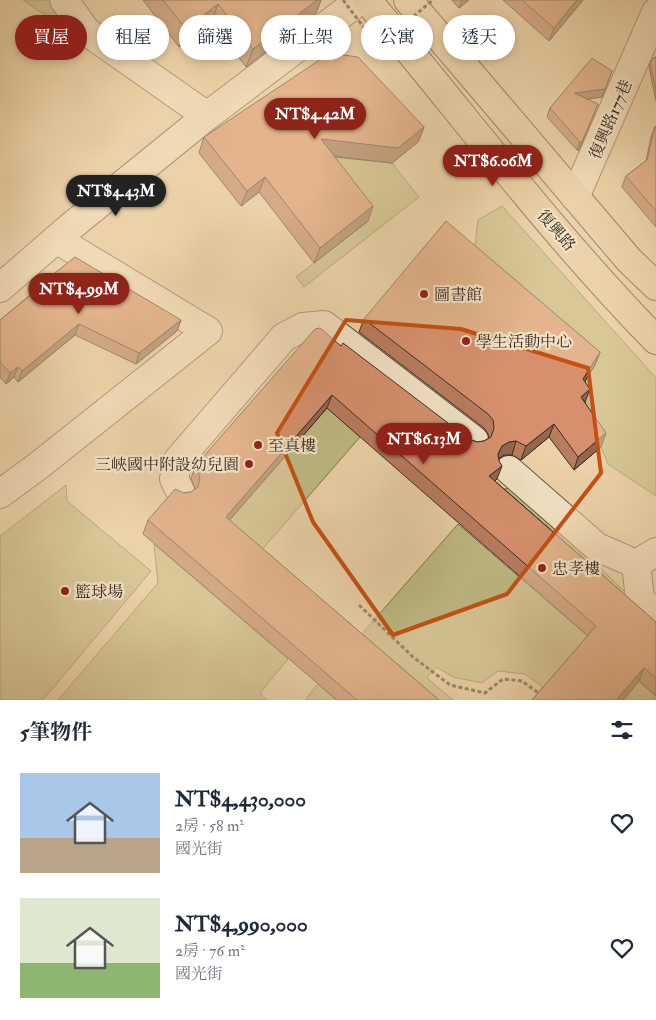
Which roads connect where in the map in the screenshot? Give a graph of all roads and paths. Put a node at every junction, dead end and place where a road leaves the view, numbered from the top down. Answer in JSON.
{"nodes":[{"id":1,"x":64,"y":0,"type":"edge"},
{"id":2,"x":343,"y":0,"type":"edge"},
{"id":3,"x":360,"y":0,"type":"edge"},
{"id":4,"x":367,"y":0,"type":"edge"},
{"id":5,"x":408,"y":0,"type":"edge"},
{"id":6,"x":434,"y":0,"type":"edge"},
{"id":7,"x":656,"y":12,"type":"edge"},
{"id":8,"x":207,"y":116,"type":"junction"},
{"id":9,"x":575,"y":197,"type":"junction"},
{"id":10,"x":66,"y":222,"type":"junction"},
{"id":11,"x":656,"y":286,"type":"edge"},
{"id":12,"x":0,"y":288,"type":"edge"},
{"id":13,"x":656,"y":340,"type":"edge"},
{"id":14,"x":474,"y":440,"type":"edge"},
{"id":15,"x":509,"y":470,"type":"dead end"},
{"id":16,"x":180,"y":491,"type":"edge"},
{"id":17,"x":0,"y":494,"type":"edge"},
{"id":18,"x":646,"y":558,"type":"edge"},
{"id":19,"x":359,"y":605,"type":"dead end"},
{"id":20,"x":656,"y":614,"type":"edge"},
{"id":21,"x":542,"y":696,"type":"edge"}],
"edges":[{"from":1,"to":8,"type":"street"},
{"from":2,"to":6,"type":"path","bridge":true},
{"from":3,"to":8,"type":"street"},
{"from":4,"to":13,"type":"main road","name":"復興路"},
{"from":5,"to":9,"type":"main road"},
{"from":7,"to":9,"type":"street","name":"復興路177巷"},
{"from":8,"to":10,"type":"street"},
{"from":9,"to":11,"type":"main road"},
{"from":10,"to":12,"type":"street"},
{"from":10,"to":17,"type":"street"},
{"from":14,"to":16,"type":"street"},
{"from":15,"to":18,"type":"street"},
{"from":18,"to":20,"type":"street"},
{"from":19,"to":21,"type":"path"}]}
